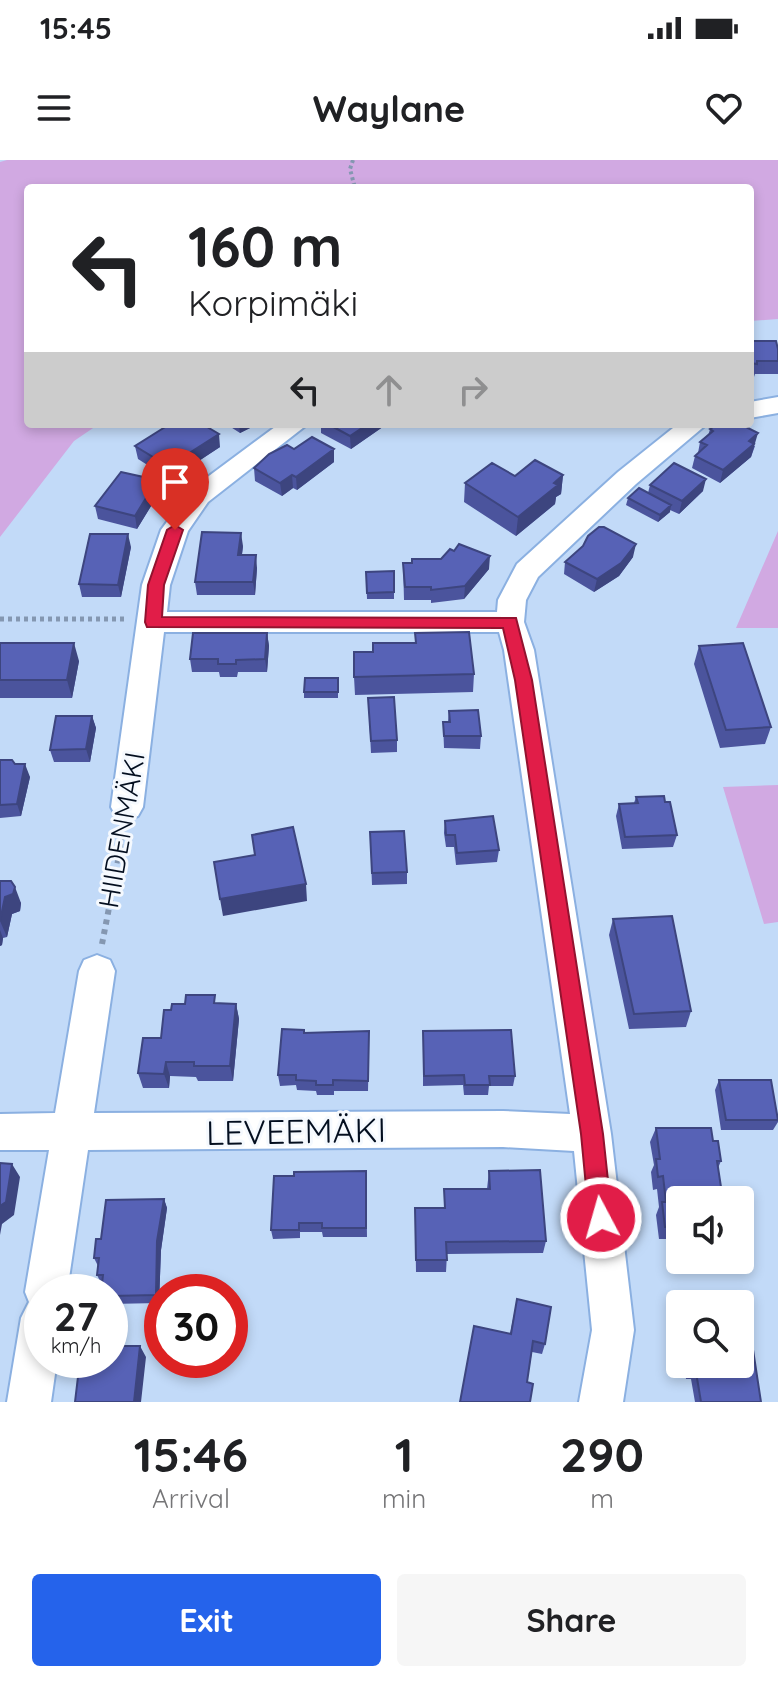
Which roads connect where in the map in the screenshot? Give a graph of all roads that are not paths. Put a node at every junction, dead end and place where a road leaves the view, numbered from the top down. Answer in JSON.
{"nodes":[{"id":1,"x":778,"y":405,"type":"edge"},
{"id":2,"x":754,"y":409,"type":"edge"},
{"id":3,"x":290,"y":428,"type":"edge"},
{"id":4,"x":689,"y":428,"type":"edge"},
{"id":5,"x":153,"y":621,"type":"junction"},
{"id":6,"x":510,"y":622,"type":"junction"},
{"id":7,"x":127,"y":807,"type":"road end"},
{"id":8,"x":97,"y":971,"type":"road end"},
{"id":9,"x":0,"y":1132,"type":"edge"},
{"id":10,"x":72,"y":1133,"type":"junction"},
{"id":11,"x":592,"y":1134,"type":"junction"},
{"id":12,"x":49,"y":1274,"type":"edge"},
{"id":13,"x":33,"y":1378,"type":"edge"},
{"id":14,"x":29,"y":1402,"type":"edge"},
{"id":15,"x":601,"y":1402,"type":"edge"}],
"edges":[{"from":1,"to":2,"type":"street"},
{"from":3,"to":5,"type":"street","name":"HIIDENMÄKI"},
{"from":4,"to":6,"type":"street"},
{"from":5,"to":6,"type":"street"},
{"from":5,"to":7,"type":"street","name":"HIIDENMÄKI"},
{"from":6,"to":11,"type":"street"},
{"from":8,"to":10,"type":"street"},
{"from":9,"to":10,"type":"street","name":"LEVEEMÄKI"},
{"from":10,"to":11,"type":"street","name":"LEVEEMÄKI"},
{"from":10,"to":12,"type":"street"},
{"from":11,"to":15,"type":"street"},
{"from":13,"to":14,"type":"street"}]}
